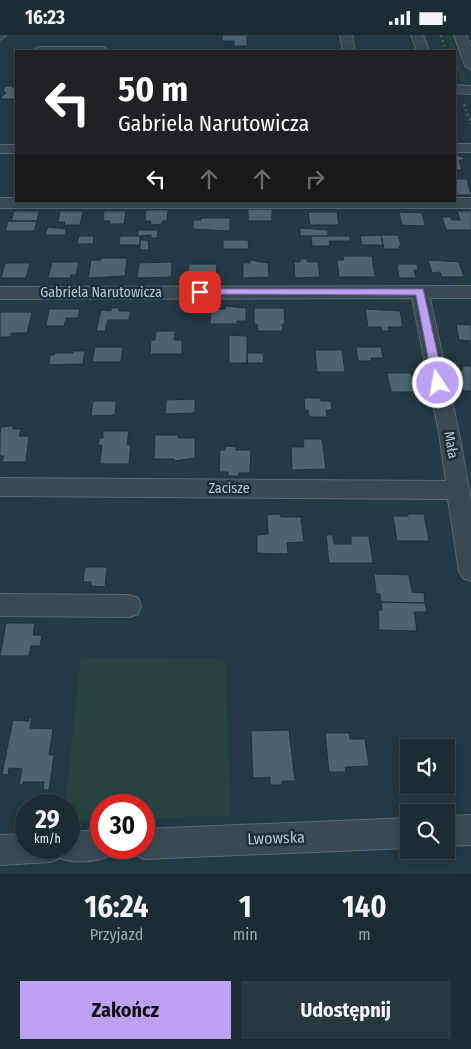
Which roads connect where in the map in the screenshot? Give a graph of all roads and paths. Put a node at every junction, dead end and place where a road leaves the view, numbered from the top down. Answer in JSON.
{"nodes":[{"id":1,"x":346,"y":35,"type":"edge"},
{"id":2,"x":417,"y":35,"type":"edge"},
{"id":3,"x":441,"y":35,"type":"edge"},
{"id":4,"x":460,"y":35,"type":"edge"},
{"id":5,"x":349,"y":50,"type":"edge"},
{"id":6,"x":423,"y":50,"type":"edge"},
{"id":7,"x":446,"y":50,"type":"edge"},
{"id":8,"x":471,"y":65,"type":"edge"},
{"id":9,"x":456,"y":89,"type":"edge"},
{"id":10,"x":471,"y":90,"type":"edge"},
{"id":11,"x":456,"y":148,"type":"edge"},
{"id":12,"x":471,"y":148,"type":"edge"},
{"id":13,"x":0,"y":149,"type":"edge"},
{"id":14,"x":15,"y":149,"type":"edge"},
{"id":15,"x":0,"y":203,"type":"edge"},
{"id":16,"x":471,"y":203,"type":"edge"},
{"id":17,"x":420,"y":292,"type":"junction"},
{"id":18,"x":471,"y":292,"type":"edge"},
{"id":19,"x":0,"y":293,"type":"edge"},
{"id":20,"x":0,"y":487,"type":"edge"},
{"id":21,"x":458,"y":490,"type":"junction"},
{"id":22,"x":471,"y":571,"type":"edge"},
{"id":23,"x":0,"y":605,"type":"edge"},
{"id":24,"x":130,"y":606,"type":"dead end"},
{"id":25,"x":471,"y":830,"type":"edge"},
{"id":26,"x":455,"y":831,"type":"edge"},
{"id":27,"x":400,"y":833,"type":"edge"},
{"id":28,"x":155,"y":844,"type":"edge"},
{"id":29,"x":15,"y":849,"type":"edge"},
{"id":30,"x":0,"y":850,"type":"edge"}],
"edges":[{"from":1,"to":5,"type":"street"},
{"from":2,"to":6,"type":"street"},
{"from":3,"to":7,"type":"path"},
{"from":4,"to":8,"type":"street"},
{"from":9,"to":10,"type":"street"},
{"from":11,"to":12,"type":"street"},
{"from":13,"to":14,"type":"street"},
{"from":15,"to":16,"type":"street"},
{"from":17,"to":18,"type":"street","name":"Gabriela Narutowicza"},
{"from":17,"to":19,"type":"street","name":"Gabriela Narutowicza"},
{"from":17,"to":21,"type":"street","name":"Mała"},
{"from":20,"to":21,"type":"street","name":"Zacisze"},
{"from":21,"to":22,"type":"street","name":"Mała"},
{"from":23,"to":24,"type":"street"},
{"from":25,"to":26,"type":"street"},
{"from":27,"to":28,"type":"street","name":"Lwowska"},
{"from":29,"to":30,"type":"street"}]}
